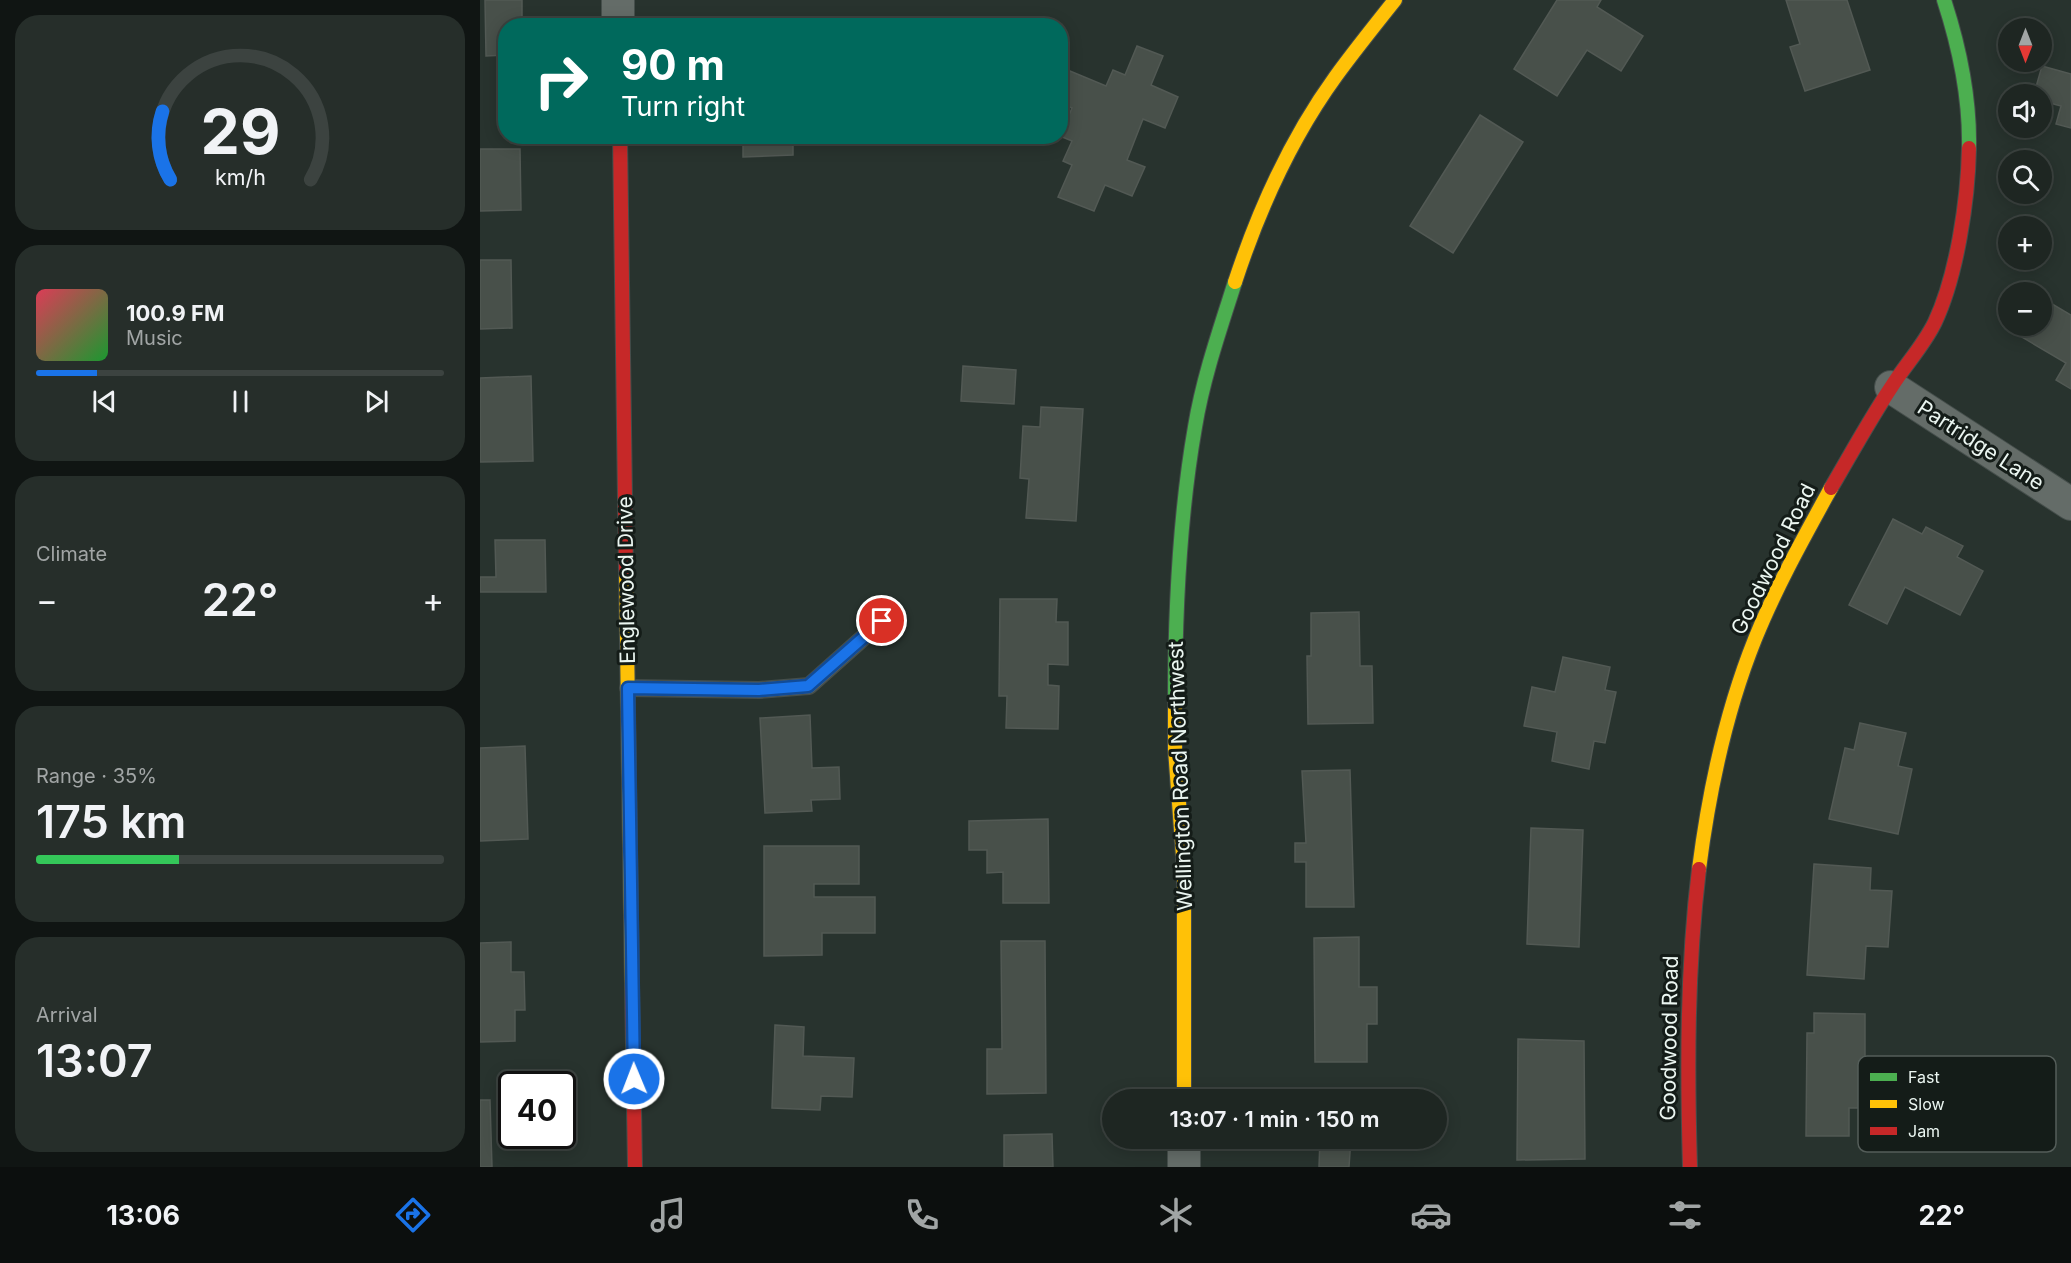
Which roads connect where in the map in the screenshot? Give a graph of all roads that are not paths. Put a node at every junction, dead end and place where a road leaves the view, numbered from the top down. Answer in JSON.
{"nodes":[{"id":1,"x":618,"y":0,"type":"edge"},
{"id":2,"x":1395,"y":0,"type":"edge"},
{"id":3,"x":1944,"y":0,"type":"edge"},
{"id":4,"x":618,"y":18,"type":"edge"},
{"id":5,"x":620,"y":144,"type":"edge"},
{"id":6,"x":1891,"y":387,"type":"junction"},
{"id":7,"x":2071,"y":504,"type":"edge"},
{"id":8,"x":882,"y":621,"type":"dead end"},
{"id":9,"x":628,"y":688,"type":"junction"},
{"id":10,"x":1184,"y":1089,"type":"edge"},
{"id":11,"x":1184,"y":1149,"type":"edge"},
{"id":12,"x":635,"y":1167,"type":"edge"},
{"id":13,"x":1184,"y":1167,"type":"edge"},
{"id":14,"x":1690,"y":1167,"type":"edge"}],
"edges":[{"from":1,"to":4,"type":"street"},
{"from":2,"to":10,"type":"street","name":"Wellington Road Northwest"},
{"from":3,"to":6,"type":"street","name":"Goodwood Road"},
{"from":5,"to":9,"type":"street","name":"Englewood Drive"},
{"from":6,"to":7,"type":"street","name":"Partridge Lane"},
{"from":6,"to":14,"type":"street","name":"Goodwood Road"},
{"from":8,"to":9,"type":"lane"},
{"from":9,"to":12,"type":"street","name":"Englewood Drive"},
{"from":11,"to":13,"type":"street"}]}
